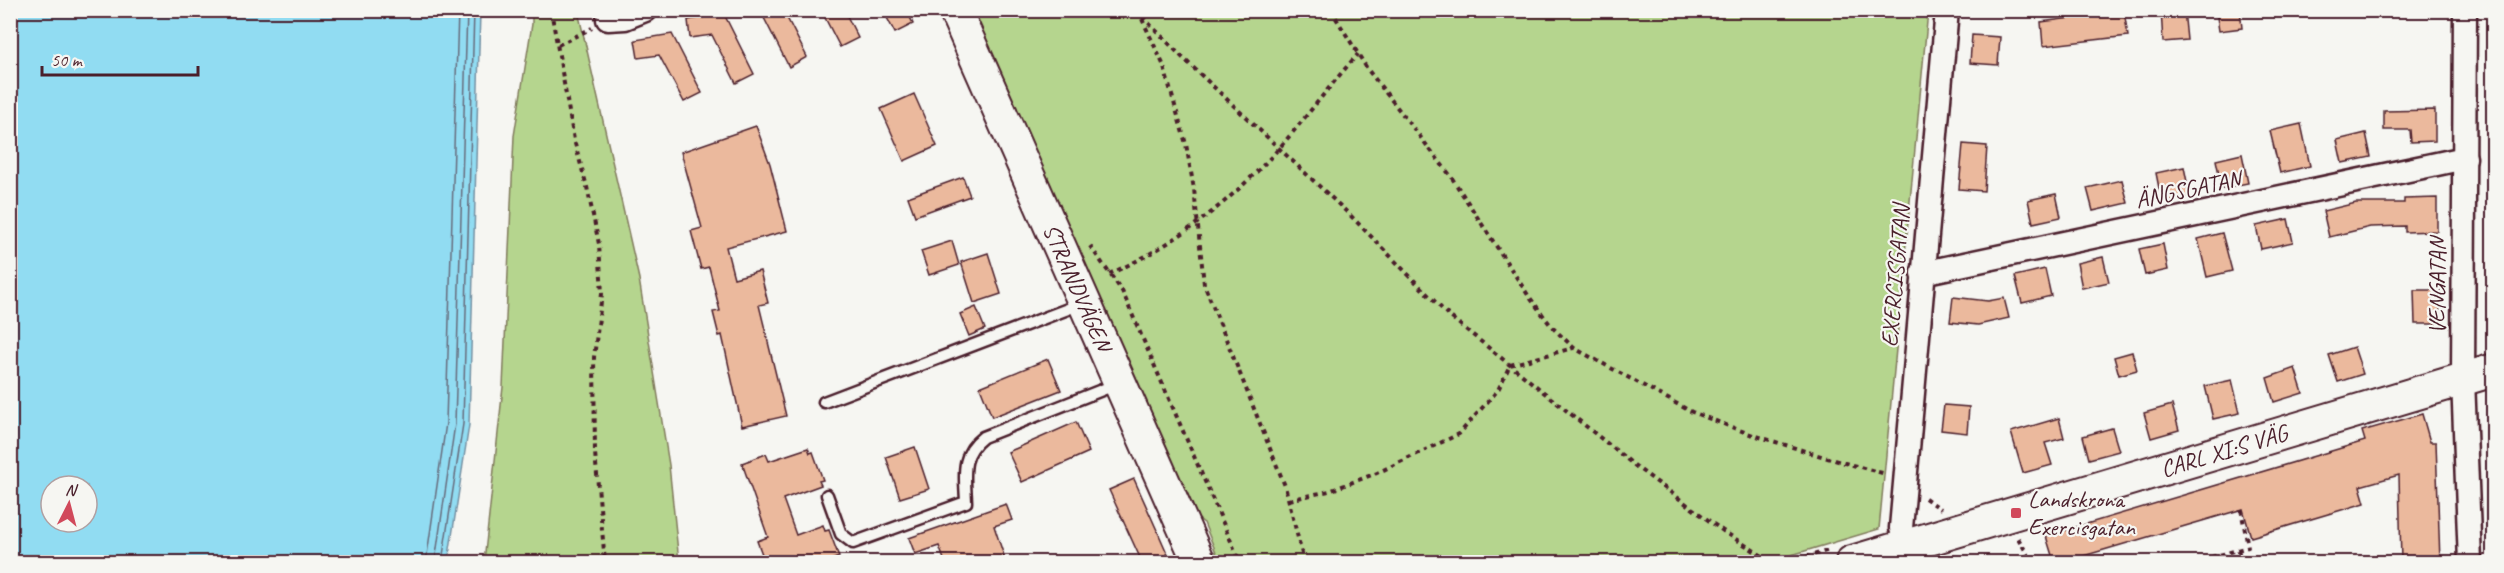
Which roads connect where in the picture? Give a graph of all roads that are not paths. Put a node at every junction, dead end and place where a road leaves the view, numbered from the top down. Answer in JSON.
{"nodes":[{"id":1,"x":645,"y":10,"type":"edge"},
{"id":2,"x":955,"y":10,"type":"edge"},
{"id":3,"x":1947,"y":10,"type":"edge"},
{"id":4,"x":2465,"y":10,"type":"edge"},
{"id":5,"x":608,"y":18,"type":"road end"},
{"id":6,"x":2464,"y":158,"type":"junction"},
{"id":7,"x":1922,"y":273,"type":"junction"},
{"id":8,"x":1084,"y":303,"type":"junction"},
{"id":9,"x":2493,"y":370,"type":"edge"},
{"id":10,"x":2463,"y":379,"type":"junction"},
{"id":11,"x":1120,"y":383,"type":"junction"},
{"id":12,"x":824,"y":402,"type":"dead end"},
{"id":13,"x":827,"y":495,"type":"dead end"},
{"id":14,"x":1907,"y":555,"type":"edge"},
{"id":15,"x":1199,"y":562,"type":"edge"},
{"id":16,"x":1852,"y":562,"type":"edge"},
{"id":17,"x":2470,"y":562,"type":"edge"}],
"edges":[{"from":1,"to":5,"type":"street"},
{"from":2,"to":8,"type":"street","name":"STRANDVÄGEN"},
{"from":3,"to":7,"type":"street","name":"EXERCISGATAN"},
{"from":4,"to":6,"type":"street","name":"VENGATAN"},
{"from":6,"to":7,"type":"street","name":"ÄNGSGATAN"},
{"from":6,"to":10,"type":"street","name":"VENGATAN"},
{"from":7,"to":14,"type":"street","name":"EXERCISGATAN"},
{"from":8,"to":11,"type":"street","name":"STRANDVÄGEN"},
{"from":8,"to":12,"type":"lane"},
{"from":9,"to":10,"type":"street","name":"CARL XI:S VÄG"},
{"from":10,"to":14,"type":"street","name":"CARL XI:S VÄG"},
{"from":10,"to":17,"type":"street","name":"VENGATAN"},
{"from":11,"to":13,"type":"lane"},
{"from":11,"to":15,"type":"street","name":"STRANDVÄGEN"},
{"from":14,"to":16,"type":"street","name":"CARL XI:S VÄG"}]}
